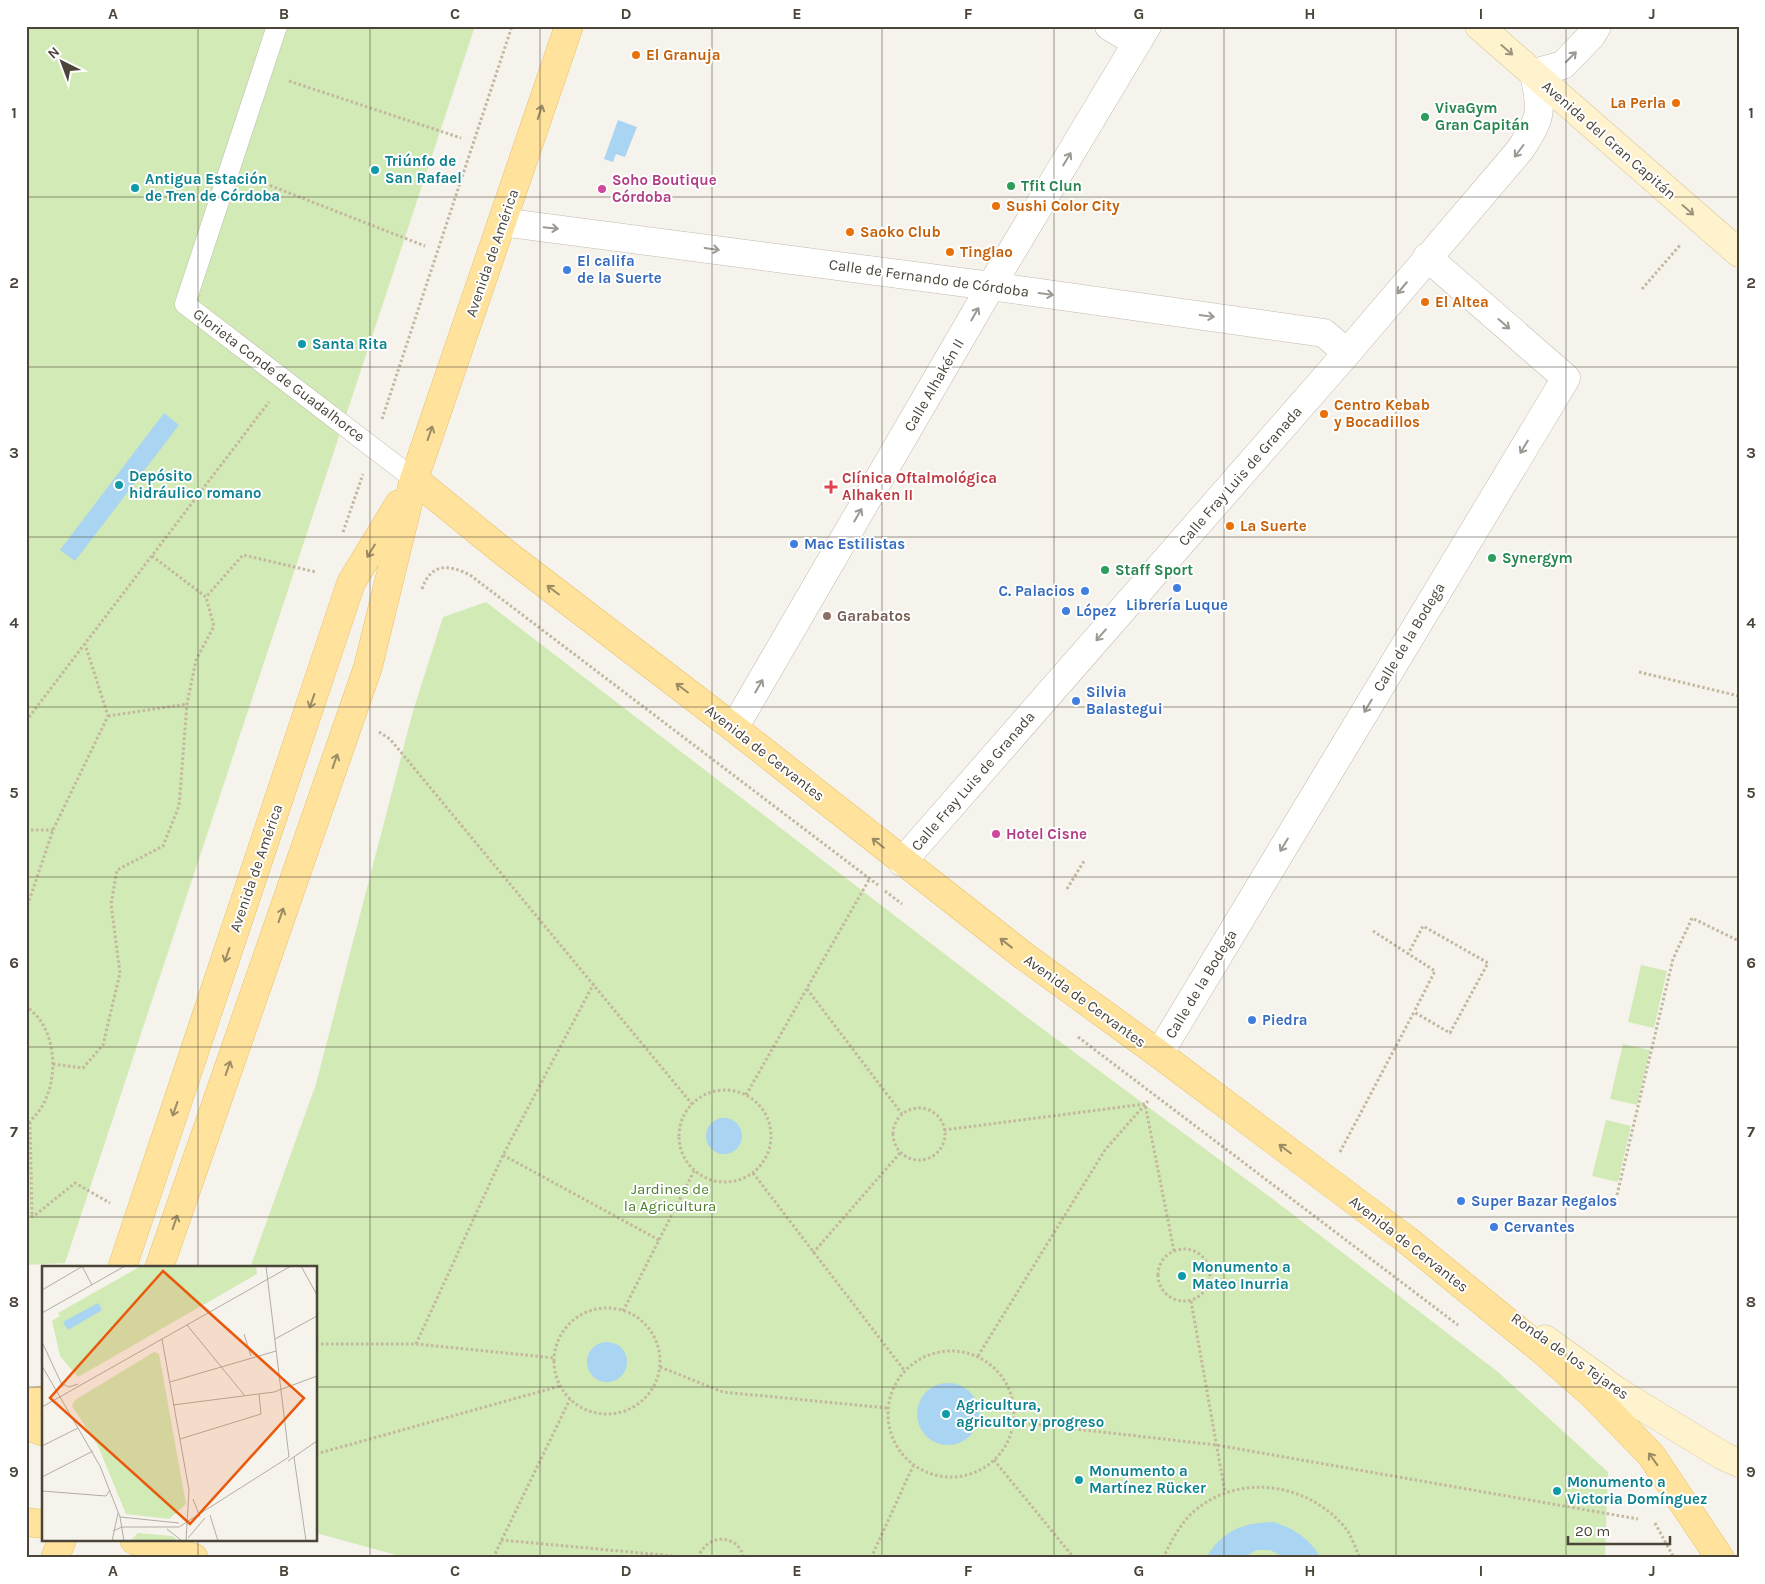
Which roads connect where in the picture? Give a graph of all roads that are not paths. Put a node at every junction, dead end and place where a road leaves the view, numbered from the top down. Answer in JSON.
{"nodes":[{"id":1,"x":277,"y":26,"type":"edge"},
{"id":2,"x":568,"y":26,"type":"edge"},
{"id":3,"x":1109,"y":26,"type":"edge"},
{"id":4,"x":1479,"y":26,"type":"edge"},
{"id":5,"x":1597,"y":26,"type":"edge"},
{"id":6,"x":1142,"y":35,"type":"edge"},
{"id":7,"x":1534,"y":73,"type":"junction"},
{"id":8,"x":502,"y":222,"type":"junction"},
{"id":9,"x":1739,"y":254,"type":"edge"},
{"id":10,"x":1427,"y":257,"type":"junction"},
{"id":11,"x":991,"y":286,"type":"junction"},
{"id":12,"x":1347,"y":353,"type":"junction"},
{"id":13,"x":414,"y":479,"type":"junction"},
{"id":14,"x":734,"y":728,"type":"junction"},
{"id":15,"x":894,"y":856,"type":"junction"},
{"id":16,"x":1159,"y":1054,"type":"junction"},
{"id":17,"x":1407,"y":1240,"type":"junction"},
{"id":18,"x":123,"y":1266,"type":"edge"},
{"id":19,"x":160,"y":1266,"type":"edge"},
{"id":20,"x":42,"y":1400,"type":"edge"},
{"id":21,"x":26,"y":1404,"type":"edge"},
{"id":22,"x":26,"y":1426,"type":"edge"},
{"id":23,"x":42,"y":1431,"type":"edge"},
{"id":24,"x":1739,"y":1463,"type":"edge"},
{"id":25,"x":1694,"y":1521,"type":"junction"},
{"id":26,"x":26,"y":1522,"type":"edge"},
{"id":27,"x":42,"y":1524,"type":"edge"},
{"id":28,"x":61,"y":1542,"type":"edge"},
{"id":29,"x":141,"y":1542,"type":"edge"},
{"id":30,"x":185,"y":1555,"type":"edge"},
{"id":31,"x":55,"y":1558,"type":"edge"},
{"id":32,"x":1695,"y":1558,"type":"edge"},
{"id":33,"x":1720,"y":1558,"type":"edge"}],
"edges":[{"from":1,"to":13,"type":"lane","name":"Glorieta Conde de Guadalhorce"},
{"from":8,"to":2,"type":"main road","name":"Avenida de América","one_way":true},
{"from":3,"to":6,"type":"street","name":"Calle Alhakén II"},
{"from":4,"to":7,"type":"main road","name":"Avenida del Gran Capitán","one_way":true},
{"from":7,"to":5,"type":"street","one_way":true},
{"from":11,"to":6,"type":"street","name":"Calle Alhakén II","one_way":true},
{"from":7,"to":9,"type":"main road","name":"Avenida del Gran Capitán","one_way":true},
{"from":7,"to":10,"type":"street","name":"Calle Fray Luis de Granada","one_way":true},
{"from":8,"to":11,"type":"street","name":"Calle de Fernando de Córdoba","one_way":true},
{"from":13,"to":8,"type":"main road","name":"Avenida de América","one_way":true},
{"from":10,"to":12,"type":"street","name":"Calle Fray Luis de Granada","one_way":true},
{"from":10,"to":16,"type":"street","name":"Calle de la Bodega","one_way":true},
{"from":11,"to":12,"type":"street","name":"Calle de Fernando de Córdoba","one_way":true},
{"from":14,"to":11,"type":"street","name":"Calle Alhakén II","one_way":true},
{"from":12,"to":15,"type":"street","name":"Calle Fray Luis de Granada","one_way":true},
{"from":14,"to":13,"type":"main road","name":"Avenida de Cervantes","one_way":true},
{"from":13,"to":18,"type":"main road","name":"Avenida de América","one_way":true},
{"from":19,"to":13,"type":"main road","name":"Avenida de América","one_way":true},
{"from":15,"to":14,"type":"main road","name":"Avenida de Cervantes","one_way":true},
{"from":16,"to":15,"type":"main road","name":"Avenida de Cervantes","one_way":true},
{"from":17,"to":16,"type":"main road","name":"Avenida de Cervantes","one_way":true},
{"from":17,"to":24,"type":"main road","name":"Ronda de los Tejares"},
{"from":25,"to":17,"type":"main road","name":"Avenida de Cervantes","one_way":true},
{"from":20,"to":21,"type":"main road"},
{"from":22,"to":23,"type":"main road"},
{"from":25,"to":32,"type":"main road"},
{"from":25,"to":33,"type":"main road","name":"Avenida de Cervantes"},
{"from":26,"to":27,"type":"main road"},
{"from":28,"to":31,"type":"main road"},
{"from":29,"to":30,"type":"main road"}]}
